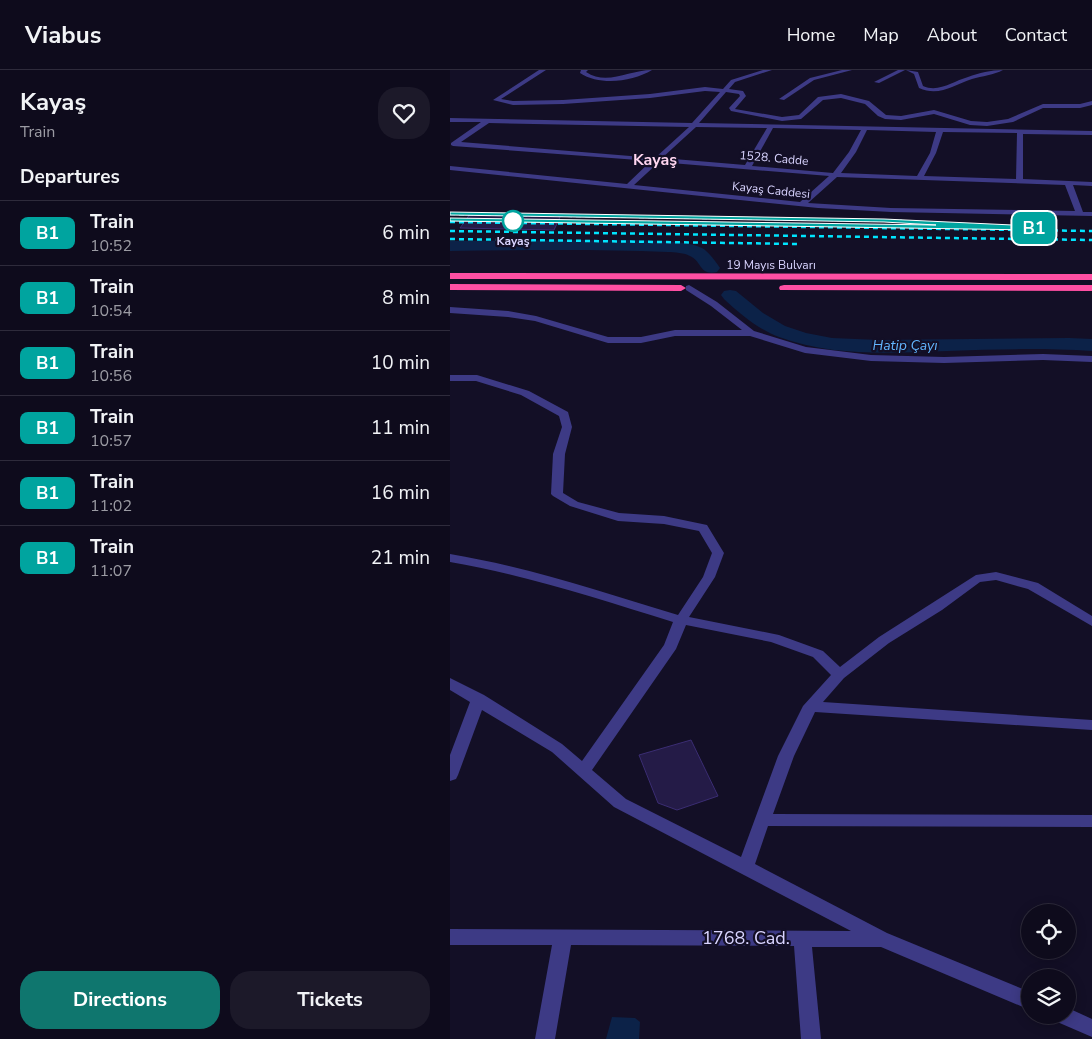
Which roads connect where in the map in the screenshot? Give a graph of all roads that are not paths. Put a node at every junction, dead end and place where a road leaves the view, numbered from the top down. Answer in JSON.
{"nodes":[{"id":1,"x":542,"y":70,"type":"edge"},
{"id":2,"x":585,"y":70,"type":"edge"},
{"id":3,"x":596,"y":70,"type":"edge"},
{"id":4,"x":637,"y":70,"type":"edge"},
{"id":5,"x":649,"y":70,"type":"edge"},
{"id":6,"x":769,"y":70,"type":"edge"},
{"id":7,"x":834,"y":70,"type":"edge"},
{"id":8,"x":849,"y":70,"type":"edge"},
{"id":9,"x":902,"y":70,"type":"edge"},
{"id":10,"x":909,"y":70,"type":"edge"},
{"id":11,"x":1000,"y":70,"type":"edge"},
{"id":12,"x":827,"y":76,"type":"junction"},
{"id":13,"x":877,"y":82,"type":"dead end"},
{"id":14,"x":725,"y":91,"type":"junction"},
{"id":15,"x":782,"y":99,"type":"dead end"},
{"id":16,"x":1092,"y":103,"type":"edge"},
{"id":17,"x":450,"y":120,"type":"edge"},
{"id":18,"x":488,"y":120,"type":"junction"},
{"id":19,"x":694,"y":125,"type":"junction"},
{"id":20,"x":771,"y":127,"type":"junction"},
{"id":21,"x":865,"y":128,"type":"junction"},
{"id":22,"x":940,"y":130,"type":"junction"},
{"id":23,"x":1020,"y":131,"type":"junction"},
{"id":24,"x":1091,"y":134,"type":"edge"},
{"id":25,"x":452,"y":144,"type":"edge"},
{"id":26,"x":657,"y":160,"type":"junction"},
{"id":27,"x":450,"y":168,"type":"edge"},
{"id":28,"x":747,"y":168,"type":"junction"},
{"id":29,"x":838,"y":175,"type":"junction"},
{"id":30,"x":919,"y":179,"type":"junction"},
{"id":31,"x":1020,"y":182,"type":"junction"},
{"id":32,"x":1068,"y":183,"type":"junction"},
{"id":33,"x":1092,"y":184,"type":"edge"},
{"id":34,"x":628,"y":187,"type":"junction"},
{"id":35,"x":802,"y":204,"type":"junction"},
{"id":36,"x":1080,"y":214,"type":"junction"},
{"id":37,"x":1092,"y":214,"type":"edge"},
{"id":38,"x":1092,"y":272,"type":"edge"},
{"id":39,"x":450,"y":276,"type":"edge"},
{"id":40,"x":1092,"y":277,"type":"edge"},
{"id":41,"x":724,"y":278,"type":"junction"},
{"id":42,"x":450,"y":288,"type":"edge"},
{"id":43,"x":689,"y":288,"type":"junction"},
{"id":44,"x":708,"y":288,"type":"dead end"},
{"id":45,"x":1092,"y":288,"type":"edge"},
{"id":46,"x":1092,"y":293,"type":"edge"},
{"id":47,"x":450,"y":310,"type":"edge"},
{"id":48,"x":751,"y":334,"type":"junction"},
{"id":49,"x":1092,"y":359,"type":"edge"},
{"id":50,"x":450,"y":378,"type":"edge"},
{"id":51,"x":450,"y":558,"type":"edge"},
{"id":52,"x":681,"y":620,"type":"junction"},
{"id":53,"x":1092,"y":622,"type":"edge"},
{"id":54,"x":839,"y":675,"type":"junction"},
{"id":55,"x":450,"y":682,"type":"edge"},
{"id":56,"x":479,"y":699,"type":"junction"},
{"id":57,"x":810,"y":706,"type":"junction"},
{"id":58,"x":1092,"y":725,"type":"edge"},
{"id":59,"x":583,"y":771,"type":"junction"},
{"id":60,"x":450,"y":775,"type":"edge"},
{"id":61,"x":763,"y":820,"type":"junction"},
{"id":62,"x":1092,"y":821,"type":"edge"},
{"id":63,"x":745,"y":868,"type":"junction"},
{"id":64,"x":450,"y":937,"type":"edge"},
{"id":65,"x":563,"y":937,"type":"junction"},
{"id":66,"x":802,"y":939,"type":"junction"},
{"id":67,"x":882,"y":939,"type":"junction"},
{"id":68,"x":1021,"y":997,"type":"edge"},
{"id":69,"x":1076,"y":1021,"type":"edge"},
{"id":70,"x":1092,"y":1028,"type":"edge"},
{"id":71,"x":545,"y":1039,"type":"edge"},
{"id":72,"x":810,"y":1039,"type":"edge"}],
"edges":[{"from":1,"to":14,"type":"street"},
{"from":2,"to":5,"type":"street"},
{"from":3,"to":4,"type":"street"},
{"from":6,"to":14,"type":"street"},
{"from":7,"to":12,"type":"street"},
{"from":8,"to":12,"type":"street"},
{"from":9,"to":13,"type":"street"},
{"from":10,"to":11,"type":"street"},
{"from":12,"to":15,"type":"street"},
{"from":14,"to":16,"type":"street"},
{"from":14,"to":19,"type":"street"},
{"from":17,"to":18,"type":"street"},
{"from":18,"to":19,"type":"street"},
{"from":18,"to":25,"type":"street"},
{"from":19,"to":20,"type":"street"},
{"from":19,"to":26,"type":"street"},
{"from":20,"to":21,"type":"street"},
{"from":20,"to":28,"type":"street"},
{"from":21,"to":22,"type":"street"},
{"from":21,"to":29,"type":"street"},
{"from":22,"to":23,"type":"street"},
{"from":22,"to":30,"type":"street"},
{"from":23,"to":24,"type":"street"},
{"from":23,"to":31,"type":"street"},
{"from":25,"to":26,"type":"street","name":"1528. Cadde"},
{"from":26,"to":28,"type":"street","name":"1528. Cadde"},
{"from":26,"to":34,"type":"street"},
{"from":27,"to":34,"type":"street","name":"Kayaş Caddesi"},
{"from":28,"to":29,"type":"street","name":"1528. Cadde"},
{"from":29,"to":30,"type":"street","name":"1528. Cadde"},
{"from":29,"to":35,"type":"street"},
{"from":30,"to":31,"type":"street","name":"1528. Cadde"},
{"from":31,"to":32,"type":"street","name":"1528. Cadde"},
{"from":32,"to":33,"type":"street","name":"1528. Cadde"},
{"from":32,"to":36,"type":"street"},
{"from":34,"to":35,"type":"street","name":"Kayaş Caddesi"},
{"from":35,"to":36,"type":"street","name":"Kayaş Caddesi"},
{"from":36,"to":37,"type":"street","name":"Kayaş Caddesi"},
{"from":38,"to":41,"type":"highway"},
{"from":39,"to":41,"type":"highway","name":"19 Mayıs Bulvarı"},
{"from":40,"to":41,"type":"highway","name":"19 Mayıs Bulvarı"},
{"from":42,"to":43,"type":"highway"},
{"from":43,"to":44,"type":"highway"},
{"from":43,"to":48,"type":"street"},
{"from":45,"to":46,"type":"highway","name":"19 Mayıs Bulvarı"},
{"from":47,"to":48,"type":"street"},
{"from":48,"to":49,"type":"street"},
{"from":50,"to":52,"type":"street"},
{"from":51,"to":52,"type":"street"},
{"from":52,"to":54,"type":"street"},
{"from":52,"to":59,"type":"street"},
{"from":53,"to":54,"type":"street"},
{"from":54,"to":57,"type":"street"},
{"from":55,"to":56,"type":"street"},
{"from":56,"to":59,"type":"street"},
{"from":56,"to":60,"type":"street"},
{"from":57,"to":58,"type":"street"},
{"from":57,"to":61,"type":"street"},
{"from":59,"to":63,"type":"street"},
{"from":61,"to":62,"type":"street"},
{"from":61,"to":63,"type":"street"},
{"from":63,"to":67,"type":"street"},
{"from":64,"to":65,"type":"street","name":"1768. Cad."},
{"from":65,"to":66,"type":"street","name":"1768. Cad."},
{"from":65,"to":71,"type":"street"},
{"from":66,"to":67,"type":"street","name":"1768. Cad."},
{"from":66,"to":72,"type":"street"},
{"from":67,"to":68,"type":"street","name":"1768. Cad."},
{"from":69,"to":70,"type":"street"}]}
